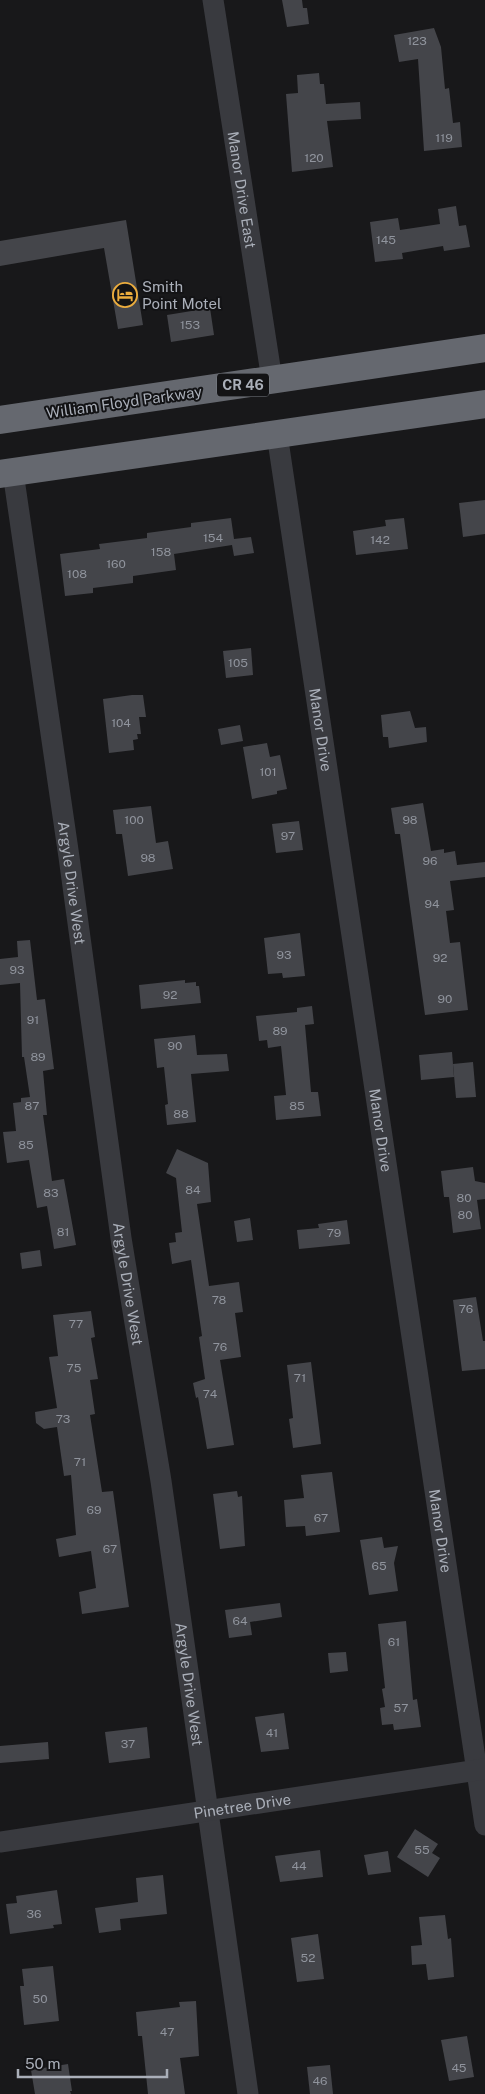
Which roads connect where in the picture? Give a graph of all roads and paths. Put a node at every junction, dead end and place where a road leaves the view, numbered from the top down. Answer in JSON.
{"nodes":[{"id":1,"x":213,"y":0,"type":"edge"},
{"id":2,"x":485,"y":348,"type":"edge"},
{"id":3,"x":272,"y":380,"type":"junction"},
{"id":4,"x":485,"y":404,"type":"edge"},
{"id":5,"x":0,"y":420,"type":"edge"},
{"id":6,"x":277,"y":434,"type":"junction"},
{"id":7,"x":6,"y":473,"type":"edge"},
{"id":8,"x":481,"y":1770,"type":"edge"},
{"id":9,"x":208,"y":1812,"type":"junction"},
{"id":10,"x":485,"y":1825,"type":"edge"},
{"id":11,"x":0,"y":1842,"type":"edge"},
{"id":12,"x":248,"y":2094,"type":"edge"}],
"edges":[{"from":1,"to":3,"type":"street","name":"Manor Drive East"},
{"from":2,"to":3,"type":"highway","name":"William Floyd Parkway","number":"CR 46"},
{"from":3,"to":5,"type":"highway","name":"William Floyd Parkway","number":"CR 46"},
{"from":4,"to":6,"type":"highway"},
{"from":6,"to":7,"type":"highway"},
{"from":6,"to":8,"type":"street","name":"Manor Drive"},
{"from":7,"to":9,"type":"street","name":"Argyle Drive West"},
{"from":8,"to":9,"type":"street","name":"Pinetree Drive"},
{"from":8,"to":10,"type":"street","name":"Manor Drive"},
{"from":9,"to":11,"type":"street","name":"Pinetree Drive"},
{"from":9,"to":12,"type":"street","name":"Argyle Drive West"}]}
